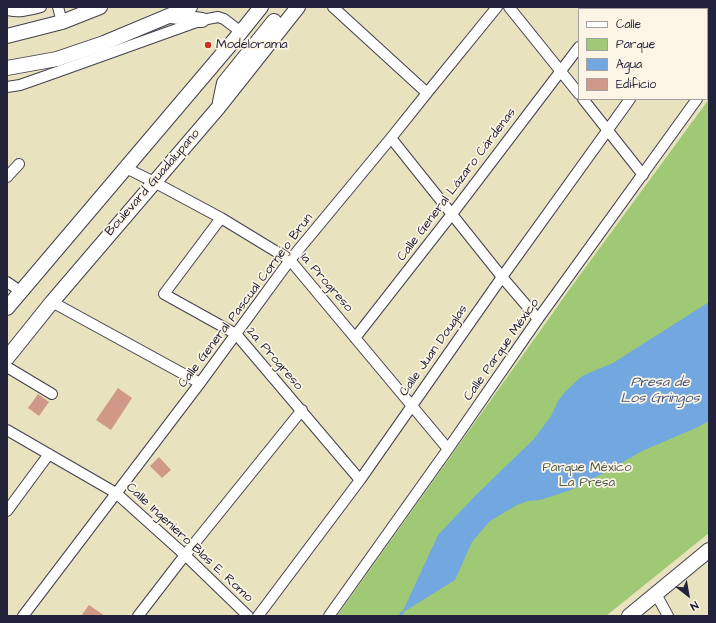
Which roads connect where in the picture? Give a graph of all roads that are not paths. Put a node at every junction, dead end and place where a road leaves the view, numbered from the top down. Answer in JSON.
{"nodes":[{"id":1,"x":41,"y":7,"type":"edge"},
{"id":2,"x":58,"y":7,"type":"edge"},
{"id":3,"x":100,"y":7,"type":"edge"},
{"id":4,"x":190,"y":7,"type":"edge"},
{"id":5,"x":261,"y":7,"type":"edge"},
{"id":6,"x":286,"y":7,"type":"edge"},
{"id":7,"x":298,"y":7,"type":"edge"},
{"id":8,"x":333,"y":7,"type":"edge"},
{"id":9,"x":497,"y":7,"type":"edge"},
{"id":10,"x":509,"y":7,"type":"edge"},
{"id":11,"x":7,"y":10,"type":"edge"},
{"id":12,"x":169,"y":16,"type":"junction"},
{"id":13,"x":202,"y":20,"type":"junction"},
{"id":14,"x":62,"y":22,"type":"junction"},
{"id":15,"x":241,"y":32,"type":"junction"},
{"id":16,"x":7,"y":36,"type":"edge"},
{"id":17,"x":578,"y":48,"type":"edge"},
{"id":18,"x":7,"y":68,"type":"edge"},
{"id":19,"x":560,"y":70,"type":"junction"},
{"id":20,"x":7,"y":87,"type":"edge"},
{"id":21,"x":427,"y":92,"type":"junction"},
{"id":22,"x":578,"y":93,"type":"edge"},
{"id":23,"x":584,"y":100,"type":"edge"},
{"id":24,"x":629,"y":100,"type":"edge"},
{"id":25,"x":696,"y":100,"type":"edge"},
{"id":26,"x":218,"y":108,"type":"junction"},
{"id":27,"x":607,"y":130,"type":"junction"},
{"id":28,"x":391,"y":138,"type":"junction"},
{"id":29,"x":19,"y":164,"type":"dead end"},
{"id":30,"x":126,"y":168,"type":"junction"},
{"id":31,"x":643,"y":175,"type":"junction"},
{"id":32,"x":7,"y":177,"type":"edge"},
{"id":33,"x":154,"y":182,"type":"junction"},
{"id":34,"x":452,"y":214,"type":"junction"},
{"id":35,"x":221,"y":218,"type":"junction"},
{"id":36,"x":290,"y":260,"type":"junction"},
{"id":37,"x":502,"y":277,"type":"junction"},
{"id":38,"x":7,"y":282,"type":"edge"},
{"id":39,"x":20,"y":292,"type":"junction"},
{"id":40,"x":52,"y":302,"type":"junction"},
{"id":41,"x":7,"y":308,"type":"edge"},
{"id":42,"x":538,"y":319,"type":"junction"},
{"id":43,"x":236,"y":334,"type":"junction"},
{"id":44,"x":355,"y":338,"type":"junction"},
{"id":45,"x":7,"y":358,"type":"edge"},
{"id":46,"x":7,"y":367,"type":"edge"},
{"id":47,"x":200,"y":383,"type":"junction"},
{"id":48,"x":52,"y":394,"type":"dead end"},
{"id":49,"x":412,"y":406,"type":"junction"},
{"id":50,"x":302,"y":410,"type":"junction"},
{"id":51,"x":7,"y":430,"type":"edge"},
{"id":52,"x":448,"y":449,"type":"junction"},
{"id":53,"x":49,"y":454,"type":"junction"},
{"id":54,"x":360,"y":480,"type":"junction"},
{"id":55,"x":116,"y":493,"type":"junction"},
{"id":56,"x":7,"y":511,"type":"edge"},
{"id":57,"x":709,"y":550,"type":"edge"},
{"id":58,"x":184,"y":555,"type":"junction"},
{"id":59,"x":656,"y":594,"type":"junction"},
{"id":60,"x":23,"y":616,"type":"edge"},
{"id":61,"x":138,"y":616,"type":"edge"},
{"id":62,"x":248,"y":616,"type":"edge"},
{"id":63,"x":258,"y":616,"type":"edge"},
{"id":64,"x":328,"y":616,"type":"edge"},
{"id":65,"x":628,"y":616,"type":"edge"},
{"id":66,"x":668,"y":616,"type":"edge"}],
"edges":[{"from":1,"to":11,"type":"street"},
{"from":2,"to":14,"type":"street"},
{"from":3,"to":14,"type":"main road"},
{"from":4,"to":12,"type":"main road"},
{"from":5,"to":15,"type":"main road"},
{"from":6,"to":26,"type":"main road"},
{"from":7,"to":26,"type":"main road","name":"Boulevard Guadalupano"},
{"from":8,"to":21,"type":"street"},
{"from":9,"to":21,"type":"street","name":"Calle General Pascual Cornejo Brun"},
{"from":10,"to":19,"type":"street"},
{"from":12,"to":13,"type":"main road"},
{"from":12,"to":18,"type":"main road"},
{"from":13,"to":15,"type":"street"},
{"from":13,"to":20,"type":"street"},
{"from":14,"to":16,"type":"main road"},
{"from":15,"to":30,"type":"main road"},
{"from":17,"to":19,"type":"street","name":"Calle General Lázaro Cárdenas"},
{"from":19,"to":22,"type":"street"},
{"from":19,"to":34,"type":"street","name":"Calle General Lázaro Cárdenas"},
{"from":21,"to":28,"type":"street","name":"Calle General Pascual Cornejo Brun"},
{"from":23,"to":27,"type":"street"},
{"from":24,"to":27,"type":"street","name":"Calle Juan Douglas"},
{"from":25,"to":31,"type":"street","name":"Calle Parque México"},
{"from":26,"to":33,"type":"main road","name":"Boulevard Guadalupano"},
{"from":27,"to":31,"type":"street"},
{"from":27,"to":37,"type":"street","name":"Calle Juan Douglas"},
{"from":28,"to":34,"type":"street"},
{"from":28,"to":36,"type":"street","name":"Calle General Pascual Cornejo Brun"},
{"from":29,"to":32,"type":"street"},
{"from":30,"to":33,"type":"street","name":"1a. Progreso"},
{"from":30,"to":39,"type":"main road"},
{"from":31,"to":42,"type":"street","name":"Calle Parque México"},
{"from":33,"to":35,"type":"street","name":"1a. Progreso"},
{"from":33,"to":40,"type":"main road","name":"Boulevard Guadalupano"},
{"from":34,"to":37,"type":"street"},
{"from":34,"to":44,"type":"street","name":"Calle General Lázaro Cárdenas"},
{"from":35,"to":36,"type":"street","name":"1a. Progreso"},
{"from":35,"to":43,"type":"street","name":"2a. Progreso"},
{"from":36,"to":43,"type":"street","name":"Calle General Pascual Cornejo Brun"},
{"from":36,"to":44,"type":"street","name":"1a. Progreso"},
{"from":37,"to":42,"type":"street"},
{"from":37,"to":49,"type":"street","name":"Calle Juan Douglas"},
{"from":38,"to":39,"type":"street"},
{"from":39,"to":41,"type":"main road"},
{"from":40,"to":45,"type":"main road","name":"Boulevard Guadalupano"},
{"from":40,"to":47,"type":"street"},
{"from":42,"to":52,"type":"street","name":"Calle Parque México"},
{"from":43,"to":47,"type":"street","name":"Calle General Pascual Cornejo Brun"},
{"from":43,"to":50,"type":"street","name":"2a. Progreso"},
{"from":44,"to":49,"type":"street","name":"1a. Progreso"},
{"from":46,"to":48,"type":"street"},
{"from":47,"to":55,"type":"street","name":"Calle General Pascual Cornejo Brun"},
{"from":49,"to":52,"type":"street","name":"1a. Progreso"},
{"from":49,"to":54,"type":"street","name":"Calle Juan Douglas"},
{"from":50,"to":54,"type":"street","name":"2a. Progreso"},
{"from":50,"to":58,"type":"street"},
{"from":51,"to":53,"type":"street","name":"Calle Ingeniero Blas E. Romo"},
{"from":52,"to":64,"type":"street","name":"Calle Parque México"},
{"from":53,"to":55,"type":"street","name":"Calle Ingeniero Blas E. Romo"},
{"from":53,"to":56,"type":"street"},
{"from":54,"to":63,"type":"street","name":"Calle Juan Douglas"},
{"from":55,"to":58,"type":"street","name":"Calle Ingeniero Blas E. Romo"},
{"from":55,"to":60,"type":"street","name":"Calle General Pascual Cornejo Brun"},
{"from":57,"to":59,"type":"main road"},
{"from":58,"to":61,"type":"street"},
{"from":58,"to":62,"type":"street","name":"Calle Ingeniero Blas E. Romo"},
{"from":59,"to":65,"type":"main road"},
{"from":59,"to":66,"type":"street"}]}
